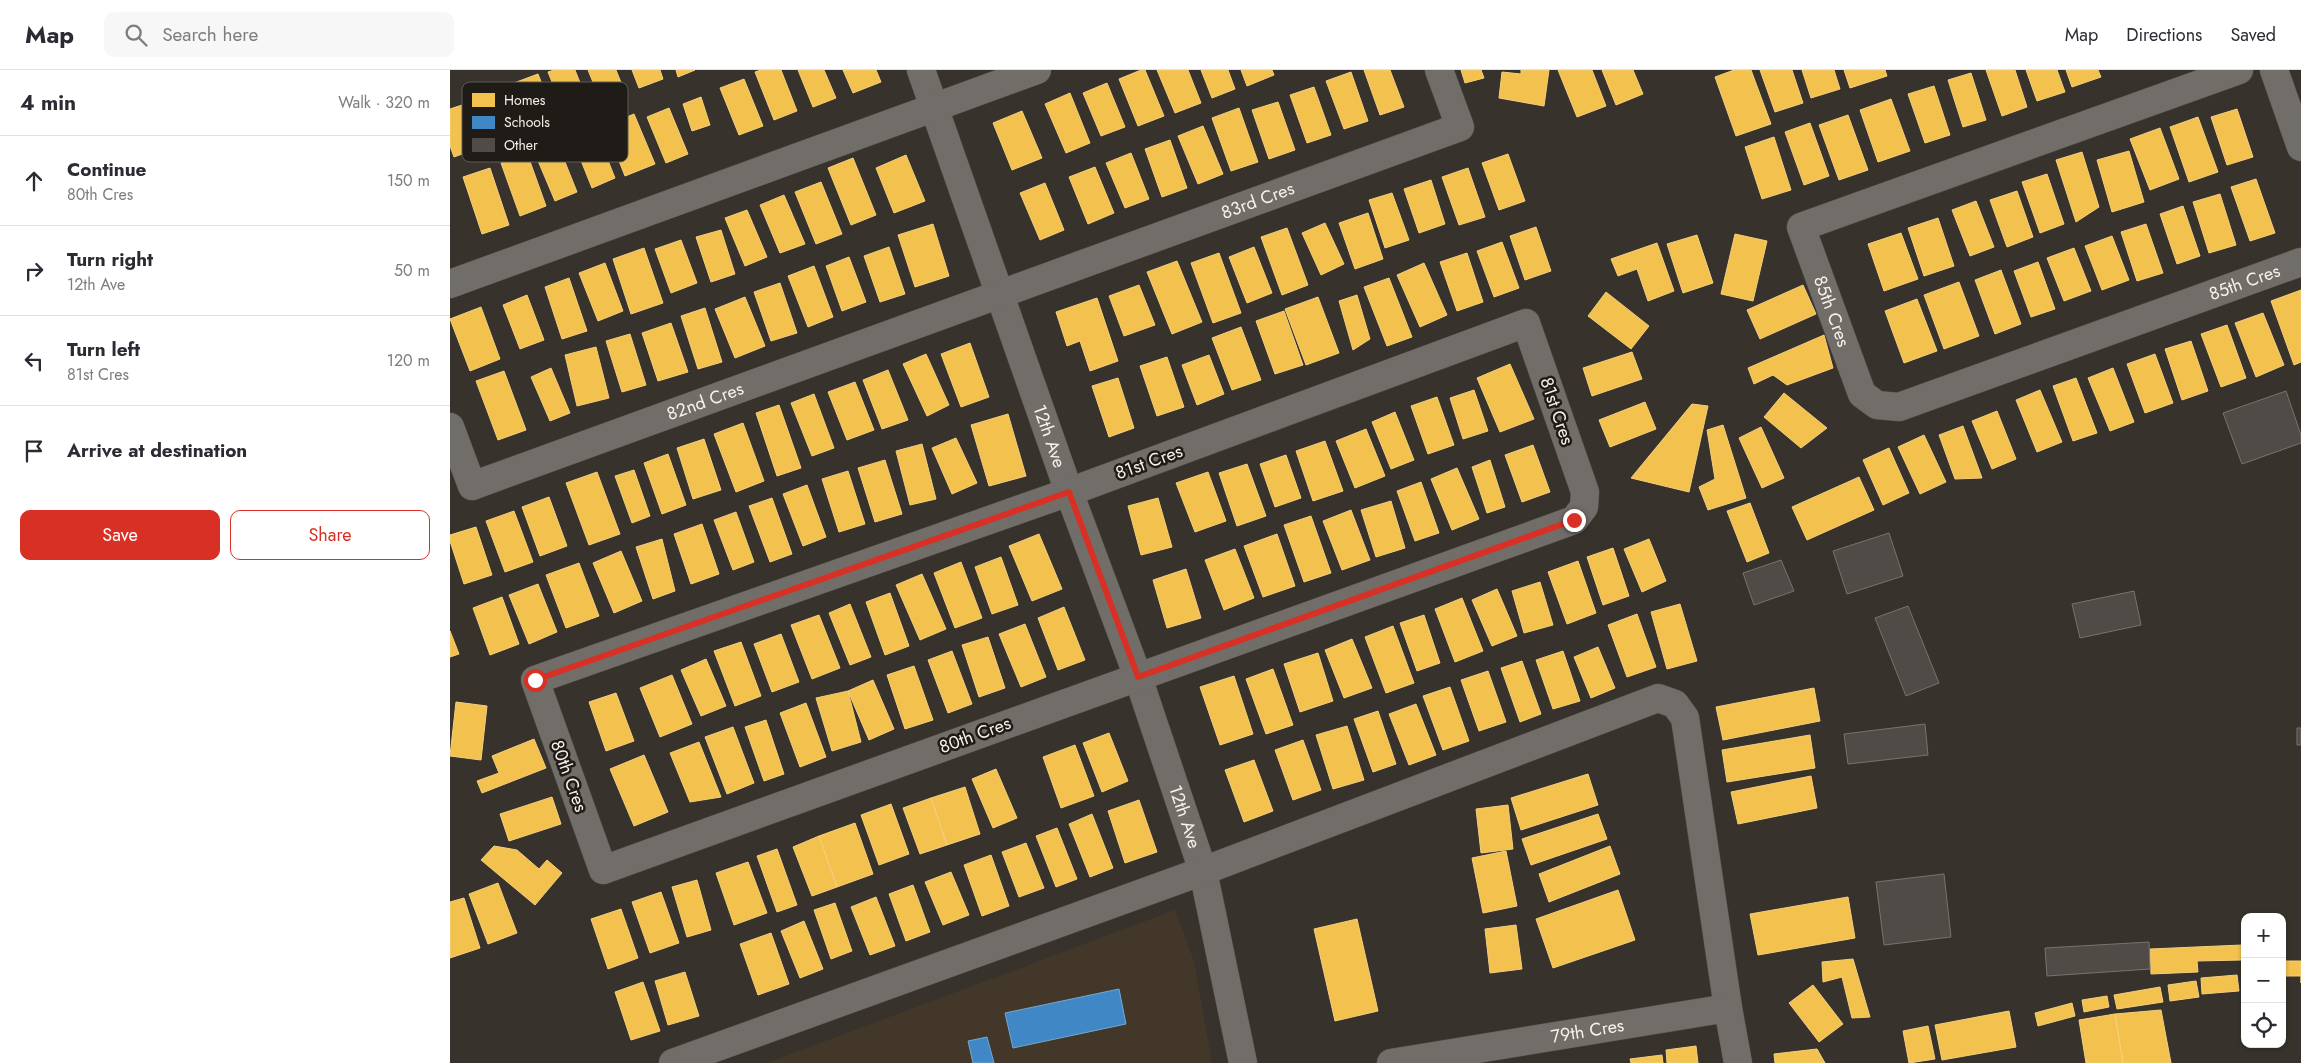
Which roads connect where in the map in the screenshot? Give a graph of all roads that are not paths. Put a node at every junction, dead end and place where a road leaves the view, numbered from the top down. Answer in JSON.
{"nodes":[{"id":1,"x":920,"y":70,"type":"edge"},
{"id":2,"x":1037,"y":70,"type":"edge"},
{"id":3,"x":1439,"y":70,"type":"edge"},
{"id":4,"x":2239,"y":70,"type":"edge"},
{"id":5,"x":2274,"y":70,"type":"edge"},
{"id":6,"x":933,"y":108,"type":"junction"},
{"id":7,"x":2301,"y":147,"type":"edge"},
{"id":8,"x":2301,"y":262,"type":"edge"},
{"id":9,"x":450,"y":284,"type":"edge"},
{"id":10,"x":999,"y":294,"type":"junction"},
{"id":11,"x":450,"y":427,"type":"edge"},
{"id":12,"x":1069,"y":492,"type":"junction"},
{"id":13,"x":1138,"y":677,"type":"junction"},
{"id":14,"x":1202,"y":871,"type":"junction"},
{"id":15,"x":1728,"y":1008,"type":"junction"},
{"id":16,"x":673,"y":1063,"type":"edge"},
{"id":17,"x":1243,"y":1063,"type":"edge"},
{"id":18,"x":1392,"y":1063,"type":"edge"},
{"id":19,"x":1738,"y":1063,"type":"edge"}],
"edges":[{"from":1,"to":6,"type":"street","name":"12th Ave"},
{"from":2,"to":6,"type":"street"},
{"from":3,"to":10,"type":"street","name":"83rd Cres"},
{"from":4,"to":8,"type":"street","name":"85th Cres"},
{"from":5,"to":7,"type":"street"},
{"from":6,"to":9,"type":"street"},
{"from":6,"to":10,"type":"street","name":"12th Ave"},
{"from":10,"to":11,"type":"street","name":"82nd Cres"},
{"from":10,"to":12,"type":"street","name":"12th Ave"},
{"from":12,"to":13,"type":"street","name":"12th Ave"},
{"from":12,"to":13,"type":"street","name":"81st Cres"},
{"from":12,"to":13,"type":"street","name":"80th Cres"},
{"from":13,"to":14,"type":"street","name":"12th Ave"},
{"from":14,"to":15,"type":"street"},
{"from":14,"to":16,"type":"street"},
{"from":14,"to":17,"type":"street","name":"12th Ave"},
{"from":15,"to":18,"type":"street","name":"79th Cres"},
{"from":15,"to":19,"type":"street"}]}
